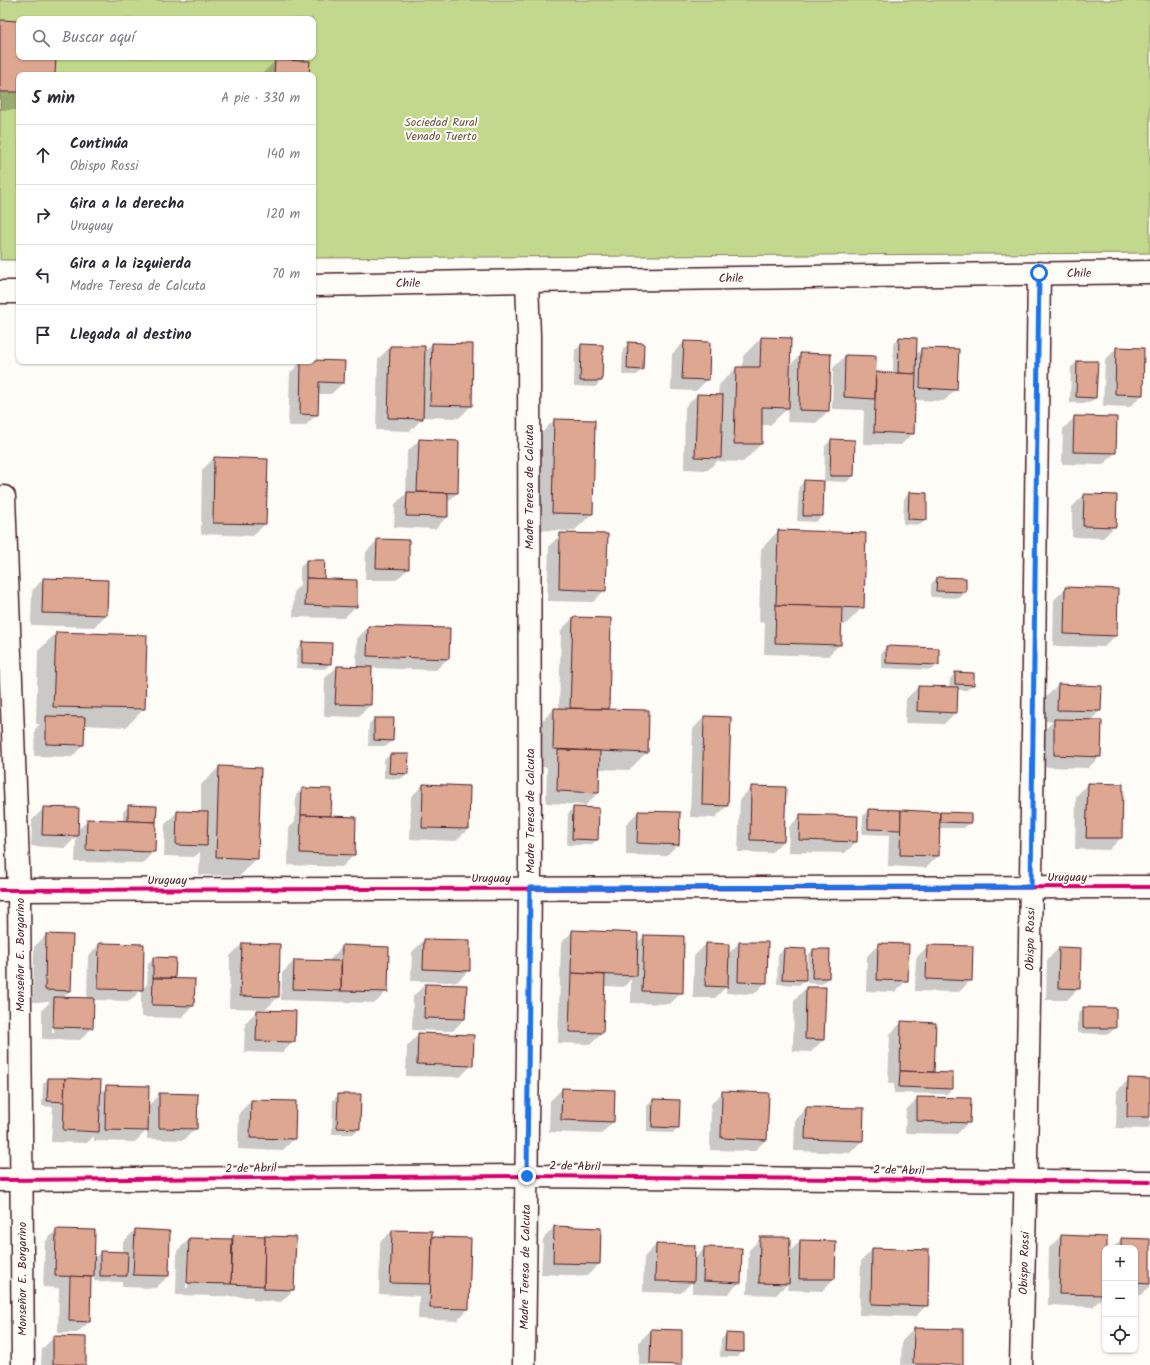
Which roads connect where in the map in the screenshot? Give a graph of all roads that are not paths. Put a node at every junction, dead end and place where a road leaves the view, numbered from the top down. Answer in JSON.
{"nodes":[{"id":1,"x":1150,"y":272,"type":"edge"},
{"id":2,"x":1039,"y":273,"type":"junction"},
{"id":3,"x":527,"y":281,"type":"junction"},
{"id":4,"x":316,"y":285,"type":"edge"},
{"id":5,"x":0,"y":292,"type":"edge"},
{"id":6,"x":16,"y":292,"type":"edge"},
{"id":7,"x":4,"y":497,"type":"dead end"},
{"id":8,"x":1031,"y":887,"type":"junction"},
{"id":9,"x":1150,"y":887,"type":"edge"},
{"id":10,"x":530,"y":888,"type":"junction"},
{"id":11,"x":10,"y":890,"type":"edge"},
{"id":12,"x":527,"y":1176,"type":"junction"},
{"id":13,"x":0,"y":1180,"type":"edge"},
{"id":14,"x":22,"y":1181,"type":"junction"},
{"id":15,"x":1026,"y":1181,"type":"junction"},
{"id":16,"x":1150,"y":1182,"type":"edge"},
{"id":17,"x":23,"y":1365,"type":"edge"},
{"id":18,"x":524,"y":1365,"type":"edge"},
{"id":19,"x":1021,"y":1365,"type":"edge"}],
"edges":[{"from":1,"to":2,"type":"street","name":"Chile"},
{"from":2,"to":3,"type":"street","name":"Chile"},
{"from":2,"to":8,"type":"street","name":"Obispo Rossi"},
{"from":3,"to":4,"type":"street","name":"Chile"},
{"from":3,"to":10,"type":"street","name":"Madre Teresa de Calcuta"},
{"from":5,"to":6,"type":"street"},
{"from":7,"to":11,"type":"street","name":"Monseñor E. Borgarino"},
{"from":8,"to":9,"type":"street","name":"Uruguay"},
{"from":8,"to":10,"type":"street","name":"Uruguay"},
{"from":8,"to":15,"type":"street","name":"Obispo Rossi"},
{"from":10,"to":11,"type":"street","name":"Uruguay"},
{"from":10,"to":12,"type":"street","name":"Madre Teresa de Calcuta"},
{"from":11,"to":14,"type":"street","name":"Monseñor E. Borgarino"},
{"from":12,"to":14,"type":"street","name":"2 de Abril"},
{"from":12,"to":15,"type":"street","name":"2 de Abril"},
{"from":12,"to":18,"type":"street","name":"Madre Teresa de Calcuta"},
{"from":13,"to":14,"type":"street","name":"2 de Abril"},
{"from":14,"to":17,"type":"street","name":"Monseñor E. Borgarino"},
{"from":15,"to":16,"type":"street","name":"2 de Abril"},
{"from":15,"to":19,"type":"street","name":"Obispo Rossi"}]}
